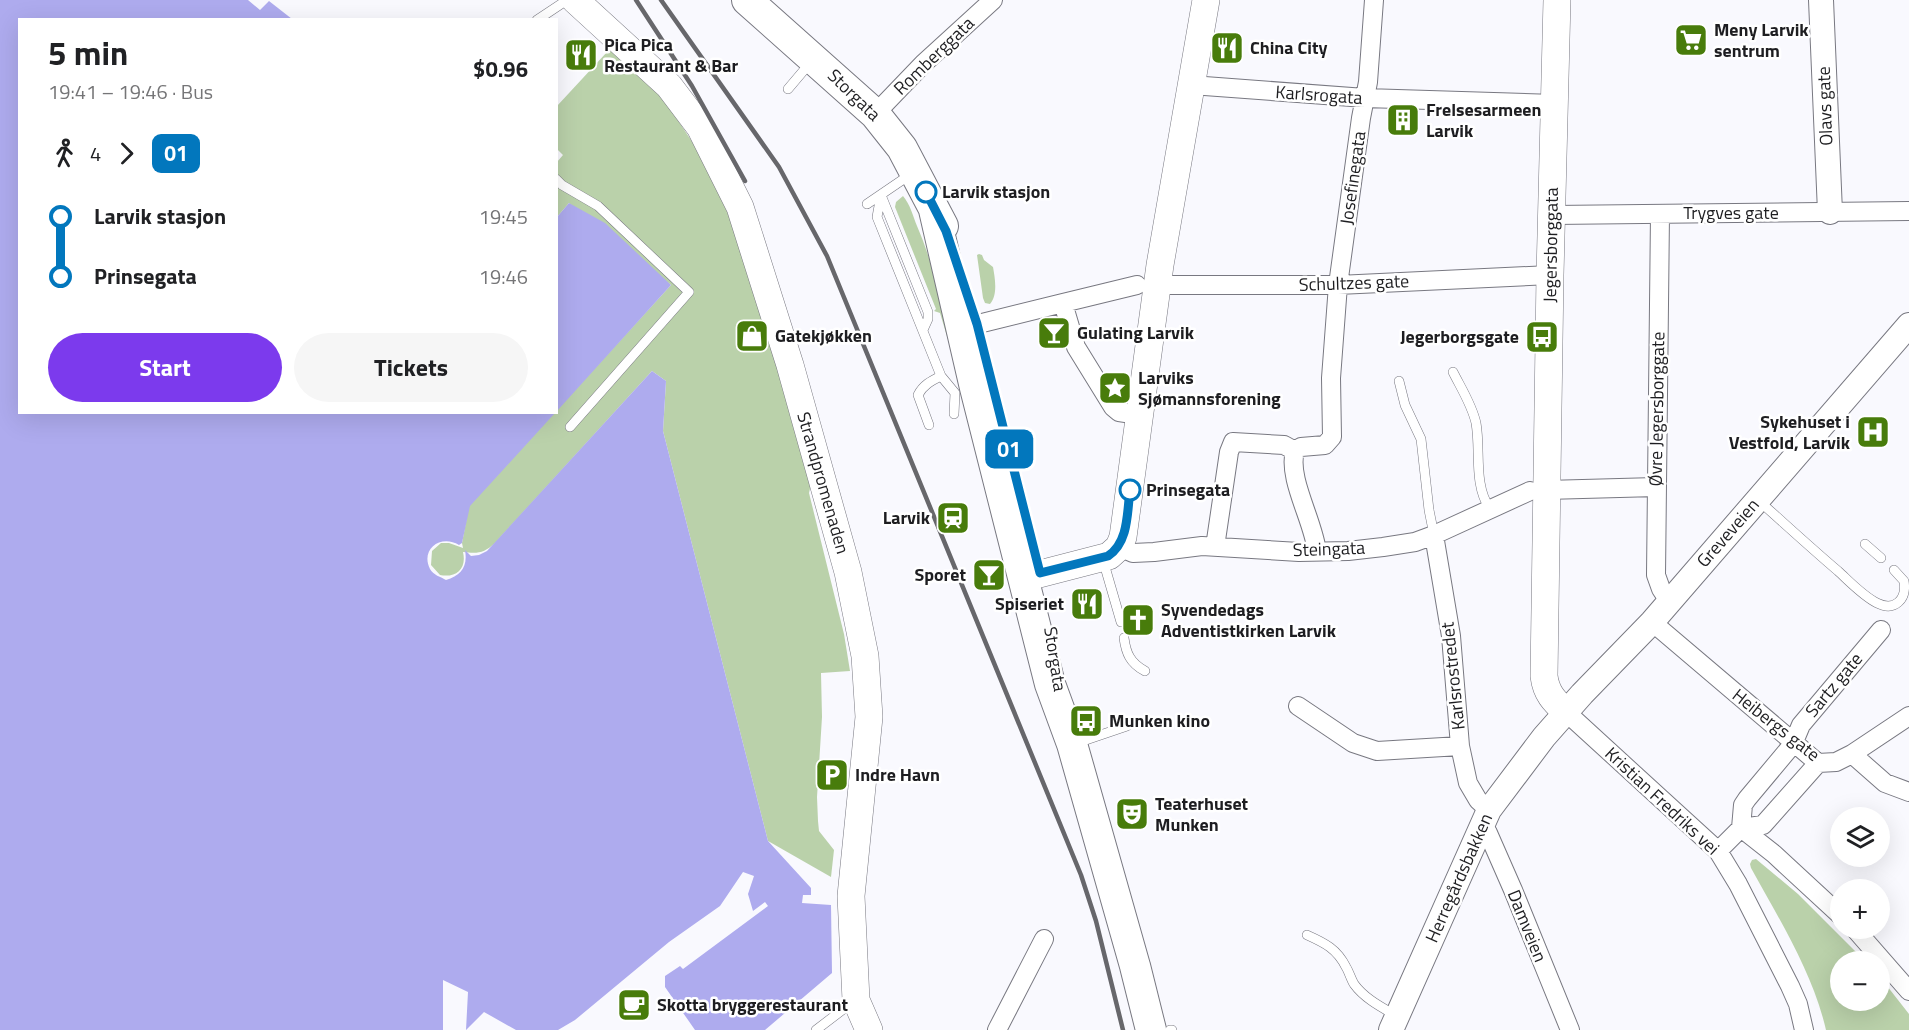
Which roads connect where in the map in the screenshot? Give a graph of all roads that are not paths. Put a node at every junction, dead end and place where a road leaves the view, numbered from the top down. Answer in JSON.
{"nodes":[{"id":1,"x":567,"y":0,"type":"edge"},
{"id":2,"x":575,"y":0,"type":"edge"},
{"id":3,"x":747,"y":0,"type":"edge"},
{"id":4,"x":993,"y":0,"type":"edge"},
{"id":5,"x":1206,"y":0,"type":"edge"},
{"id":6,"x":1374,"y":0,"type":"edge"},
{"id":7,"x":1557,"y":0,"type":"edge"},
{"id":8,"x":1821,"y":0,"type":"edge"},
{"id":9,"x":540,"y":18,"type":"edge"},
{"id":10,"x":815,"y":58,"type":"junction"},
{"id":11,"x":1191,"y":85,"type":"junction"},
{"id":12,"x":788,"y":88,"type":"dead end"},
{"id":13,"x":1365,"y":98,"type":"junction"},
{"id":14,"x":1555,"y":104,"type":"junction"},
{"id":15,"x":875,"y":114,"type":"junction"},
{"id":16,"x":915,"y":171,"type":"junction"},
{"id":17,"x":558,"y":181,"type":"edge"},
{"id":18,"x":881,"y":195,"type":"junction"},
{"id":19,"x":867,"y":204,"type":"dead end"},
{"id":20,"x":1909,"y":211,"type":"edge"},
{"id":21,"x":1830,"y":212,"type":"junction"},
{"id":22,"x":1660,"y":214,"type":"junction"},
{"id":23,"x":1553,"y":215,"type":"junction"},
{"id":24,"x":877,"y":217,"type":"junction"},
{"id":25,"x":1550,"y":275,"type":"junction"},
{"id":26,"x":1147,"y":285,"type":"junction"},
{"id":27,"x":1338,"y":285,"type":"junction"},
{"id":28,"x":1063,"y":303,"type":"junction"},
{"id":29,"x":1909,"y":325,"type":"edge"},
{"id":30,"x":970,"y":326,"type":"junction"},
{"id":31,"x":923,"y":330,"type":"junction"},
{"id":32,"x":934,"y":357,"type":"junction"},
{"id":33,"x":1453,"y":372,"type":"dead end"},
{"id":34,"x":941,"y":376,"type":"junction"},
{"id":35,"x":1399,"y":381,"type":"dead end"},
{"id":36,"x":971,"y":389,"type":"junction"},
{"id":37,"x":954,"y":414,"type":"dead end"},
{"id":38,"x":1139,"y":415,"type":"junction"},
{"id":39,"x":929,"y":425,"type":"dead end"},
{"id":40,"x":570,"y":427,"type":"dead end"},
{"id":41,"x":1295,"y":451,"type":"junction"},
{"id":42,"x":1656,"y":487,"type":"junction"},
{"id":43,"x":1538,"y":490,"type":"junction"},
{"id":44,"x":1757,"y":499,"type":"junction"},
{"id":45,"x":1490,"y":509,"type":"junction"},
{"id":46,"x":1434,"y":535,"type":"junction"},
{"id":47,"x":1864,"y":544,"type":"dead end"},
{"id":48,"x":1215,"y":547,"type":"junction"},
{"id":49,"x":1111,"y":552,"type":"junction"},
{"id":50,"x":1317,"y":552,"type":"junction"},
{"id":51,"x":1881,"y":558,"type":"dead end"},
{"id":52,"x":1894,"y":570,"type":"dead end"},
{"id":53,"x":1032,"y":575,"type":"junction"},
{"id":54,"x":1669,"y":602,"type":"junction"},
{"id":55,"x":1121,"y":622,"type":"dead end"},
{"id":56,"x":1652,"y":622,"type":"junction"},
{"id":57,"x":1881,"y":630,"type":"dead end"},
{"id":58,"x":1124,"y":638,"type":"dead end"},
{"id":59,"x":1145,"y":670,"type":"dead end"},
{"id":60,"x":1298,"y":706,"type":"dead end"},
{"id":61,"x":1566,"y":712,"type":"junction"},
{"id":62,"x":1909,"y":716,"type":"edge"},
{"id":63,"x":1127,"y":726,"type":"dead end"},
{"id":64,"x":1069,"y":736,"type":"junction"},
{"id":65,"x":1544,"y":737,"type":"joint"},
{"id":66,"x":1793,"y":744,"type":"junction"},
{"id":67,"x":1460,"y":746,"type":"junction"},
{"id":68,"x":1852,"y":754,"type":"junction"},
{"id":69,"x":1818,"y":763,"type":"junction"},
{"id":70,"x":1909,"y":792,"type":"edge"},
{"id":71,"x":1485,"y":816,"type":"junction"},
{"id":72,"x":1741,"y":828,"type":"junction"},
{"id":73,"x":1718,"y":851,"type":"junction"},
{"id":74,"x":1830,"y":906,"type":"edge"},
{"id":75,"x":1307,"y":935,"type":"dead end"},
{"id":76,"x":1044,"y":939,"type":"dead end"},
{"id":77,"x":1864,"y":939,"type":"edge"},
{"id":78,"x":1909,"y":991,"type":"edge"},
{"id":79,"x":865,"y":1017,"type":"edge"},
{"id":80,"x":1394,"y":1023,"type":"edge"},
{"id":81,"x":816,"y":1030,"type":"edge"},
{"id":82,"x":997,"y":1030,"type":"edge"},
{"id":83,"x":1151,"y":1030,"type":"edge"},
{"id":84,"x":1569,"y":1030,"type":"edge"},
{"id":85,"x":1804,"y":1030,"type":"edge"}],
"edges":[{"from":1,"to":9,"type":"lane"},
{"from":2,"to":79,"type":"main road","name":"Strandpromenaden"},
{"from":3,"to":10,"type":"main road","name":"Storgata"},
{"from":4,"to":15,"type":"street","name":"Romberggata"},
{"from":5,"to":11,"type":"main road"},
{"from":6,"to":13,"type":"street","name":"Josefinegata"},
{"from":7,"to":14,"type":"main road","name":"Jegersborggata"},
{"from":8,"to":21,"type":"street","name":"Olavs gate"},
{"from":10,"to":12,"type":"lane"},
{"from":10,"to":15,"type":"main road","name":"Storgata"},
{"from":11,"to":13,"type":"street","name":"Karlsrogata"},
{"from":11,"to":26,"type":"main road"},
{"from":13,"to":14,"type":"street","name":"Karlsrogata"},
{"from":13,"to":27,"type":"street","name":"Josefinegata"},
{"from":14,"to":23,"type":"main road","name":"Jegersborggata"},
{"from":15,"to":16,"type":"main road","name":"Storgata"},
{"from":16,"to":18,"type":"lane"},
{"from":16,"to":30,"type":"main road","name":"Storgata"},
{"from":17,"to":40,"type":"lane"},
{"from":18,"to":19,"type":"lane"},
{"from":18,"to":24,"type":"lane"},
{"from":18,"to":31,"type":"lane"},
{"from":20,"to":21,"type":"street","name":"Trygves gate"},
{"from":21,"to":22,"type":"street","name":"Trygves gate"},
{"from":22,"to":23,"type":"street","name":"Trygves gate"},
{"from":22,"to":42,"type":"street","name":"Øvre Jegersborggate"},
{"from":23,"to":25,"type":"main road","name":"Jegersborggata"},
{"from":24,"to":31,"type":"lane"},
{"from":24,"to":32,"type":"lane"},
{"from":25,"to":27,"type":"street","name":"Schultzes gate"},
{"from":25,"to":43,"type":"main road","name":"Jegersborggata"},
{"from":26,"to":27,"type":"street","name":"Schultzes gate"},
{"from":26,"to":28,"type":"street","name":"Schultzes gate"},
{"from":26,"to":38,"type":"main road"},
{"from":27,"to":41,"type":"street","name":"Josefinegata"},
{"from":28,"to":30,"type":"street","name":"Schultzes gate"},
{"from":28,"to":38,"type":"street"},
{"from":29,"to":44,"type":"street","name":"Greveveien"},
{"from":30,"to":36,"type":"main road","name":"Storgata"},
{"from":30,"to":53,"type":"main road","name":"Storgata"},
{"from":31,"to":32,"type":"lane"},
{"from":32,"to":34,"type":"lane"},
{"from":33,"to":45,"type":"lane"},
{"from":34,"to":36,"type":"lane"},
{"from":34,"to":39,"type":"lane"},
{"from":35,"to":46,"type":"lane"},
{"from":36,"to":37,"type":"lane"},
{"from":36,"to":53,"type":"main road","name":"Storgata"},
{"from":38,"to":49,"type":"main road"},
{"from":41,"to":48,"type":"street"},
{"from":41,"to":50,"type":"street"},
{"from":42,"to":43,"type":"street"},
{"from":42,"to":54,"type":"street","name":"Øvre Jegersborggate"},
{"from":43,"to":45,"type":"street","name":"Steingata"},
{"from":43,"to":61,"type":"main road","name":"Jegersborggata"},
{"from":44,"to":52,"type":"lane"},
{"from":44,"to":54,"type":"street","name":"Greveveien"},
{"from":45,"to":46,"type":"street","name":"Steingata"},
{"from":46,"to":50,"type":"street","name":"Steingata"},
{"from":46,"to":67,"type":"street","name":"Karlsrostredet"},
{"from":47,"to":51,"type":"lane"},
{"from":48,"to":49,"type":"street","name":"Steingata"},
{"from":48,"to":50,"type":"street","name":"Steingata"},
{"from":49,"to":53,"type":"main road"},
{"from":49,"to":55,"type":"lane"},
{"from":53,"to":64,"type":"main road","name":"Storgata"},
{"from":54,"to":56,"type":"street","name":"Greveveien"},
{"from":56,"to":61,"type":"street","name":"Greveveien"},
{"from":56,"to":66,"type":"street","name":"Heibergs gate"},
{"from":57,"to":66,"type":"street","name":"Sartz gate"},
{"from":58,"to":59,"type":"lane"},
{"from":60,"to":67,"type":"street"},
{"from":61,"to":65,"type":"street","name":"Greveveien"},
{"from":61,"to":73,"type":"street","name":"Kristian Fredriks vei"},
{"from":62,"to":68,"type":"street","name":"Heibergs gate"},
{"from":63,"to":64,"type":"lane"},
{"from":64,"to":83,"type":"main road","name":"Storgata"},
{"from":65,"to":71,"type":"street","name":"Herregårdsbakken"},
{"from":66,"to":69,"type":"street","name":"Heibergs gate"},
{"from":66,"to":72,"type":"street","name":"Sartz gate"},
{"from":67,"to":71,"type":"street","name":"Karlsrostredet"},
{"from":68,"to":69,"type":"street","name":"Heibergs gate"},
{"from":68,"to":70,"type":"street"},
{"from":69,"to":72,"type":"street"},
{"from":71,"to":80,"type":"street","name":"Herregårdsbakken"},
{"from":71,"to":84,"type":"street","name":"Damveien"},
{"from":72,"to":73,"type":"street"},
{"from":72,"to":74,"type":"street"},
{"from":73,"to":85,"type":"street","name":"Kristian Fredriks vei"},
{"from":75,"to":80,"type":"lane"},
{"from":76,"to":82,"type":"street"},
{"from":77,"to":78,"type":"street"},
{"from":79,"to":81,"type":"lane"}]}
